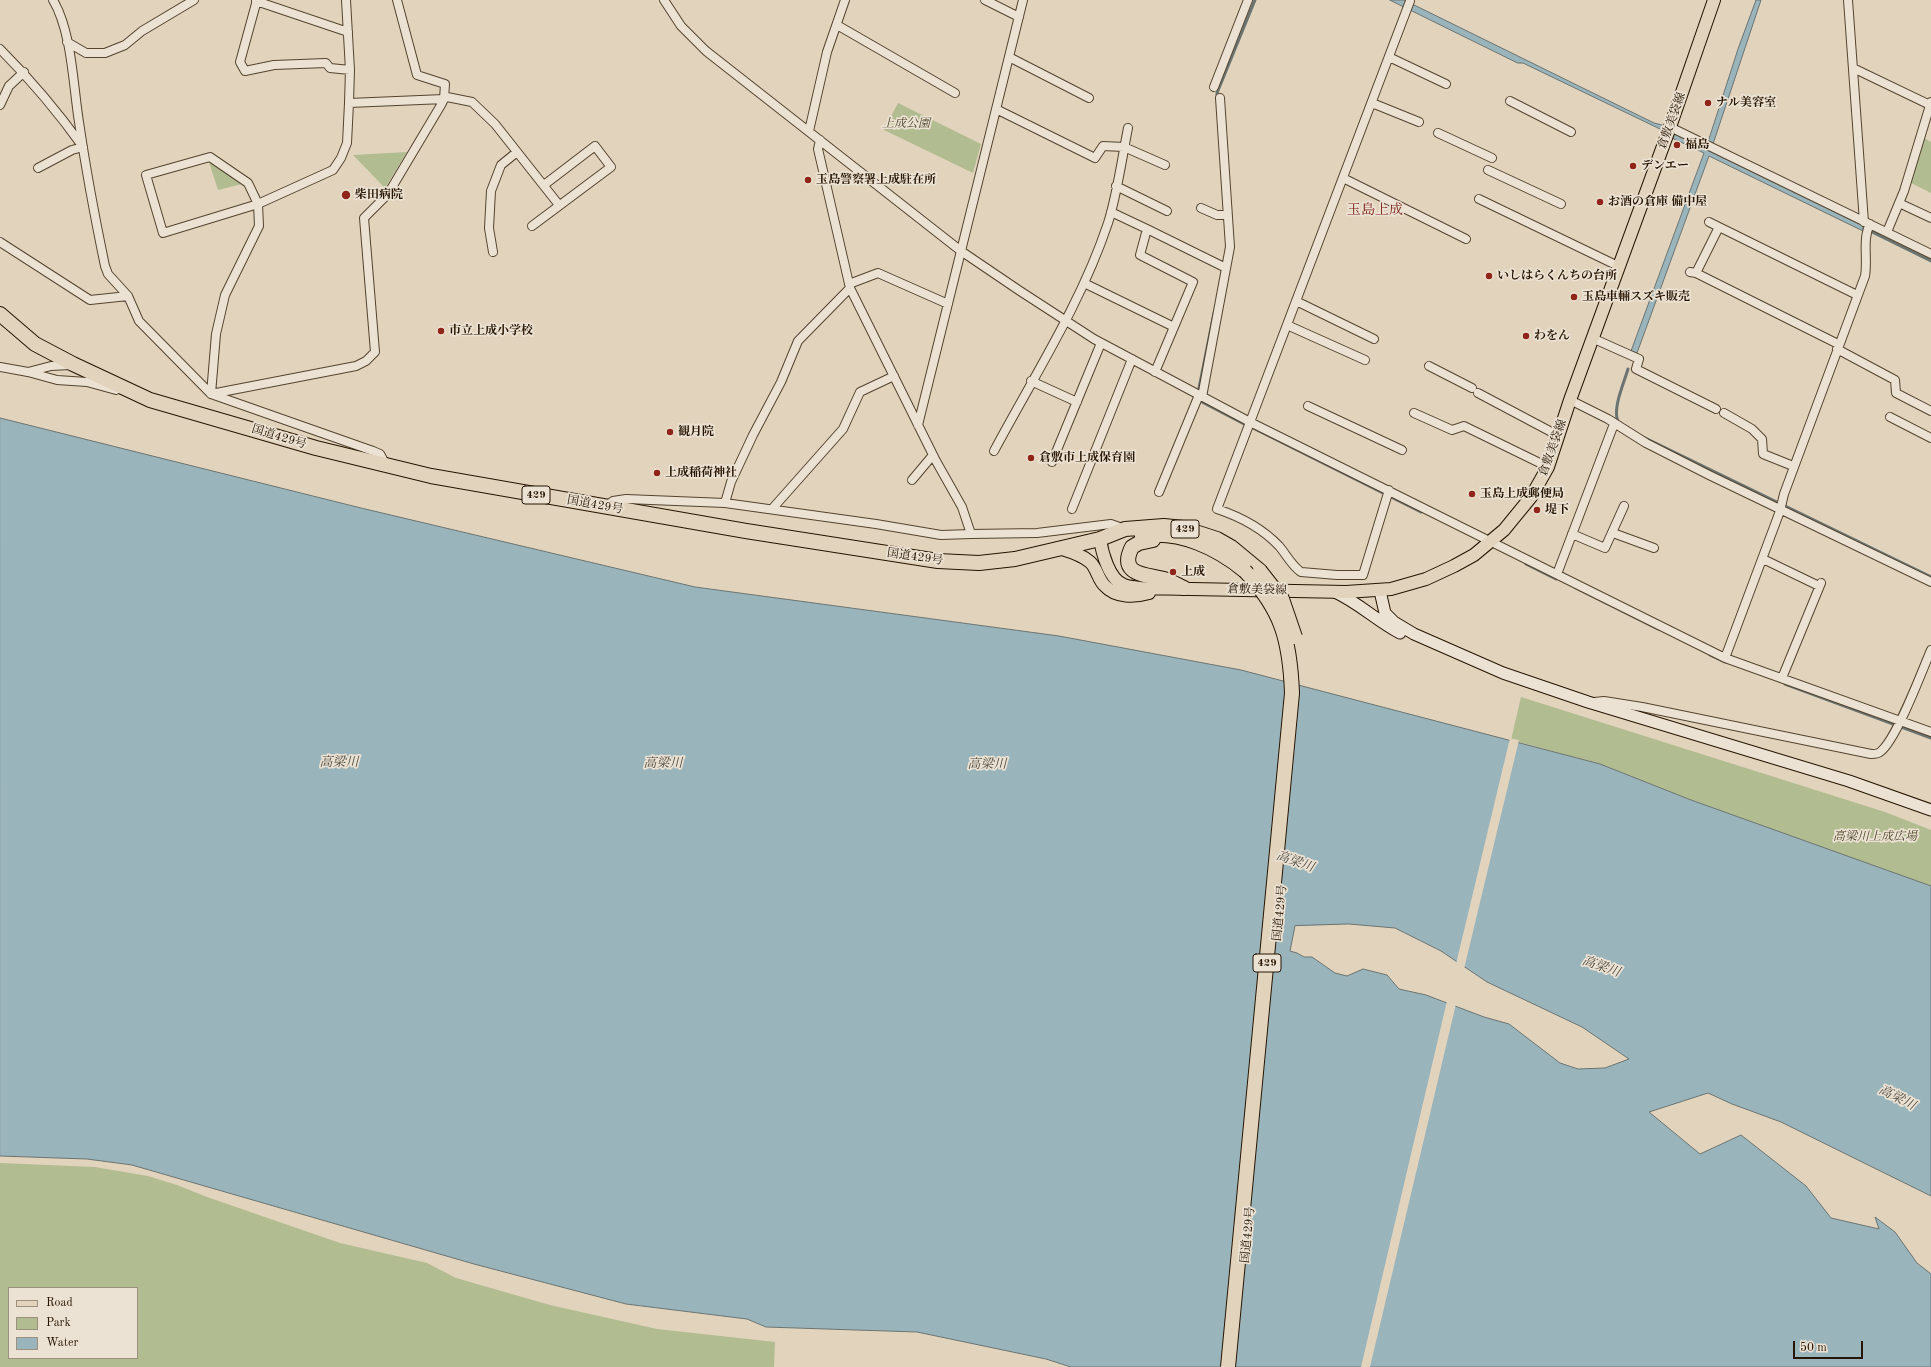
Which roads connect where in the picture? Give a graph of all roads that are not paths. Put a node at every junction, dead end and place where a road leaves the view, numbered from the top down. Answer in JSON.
{"nodes":[{"id":1,"x":53,"y":0,"type":"edge"},
{"id":2,"x":194,"y":0,"type":"edge"},
{"id":3,"x":346,"y":0,"type":"edge"},
{"id":4,"x":397,"y":0,"type":"edge"},
{"id":5,"x":664,"y":0,"type":"edge"},
{"id":6,"x":845,"y":0,"type":"edge"},
{"id":7,"x":985,"y":0,"type":"edge"},
{"id":8,"x":1022,"y":0,"type":"edge"},
{"id":9,"x":1248,"y":0,"type":"edge"},
{"id":10,"x":1714,"y":0,"type":"edge"},
{"id":11,"x":1848,"y":0,"type":"edge"},
{"id":12,"x":257,"y":1,"type":"edge"},
{"id":13,"x":1410,"y":1,"type":"edge"},
{"id":14,"x":1019,"y":16,"type":"junction"},
{"id":15,"x":837,"y":25,"type":"junction"},
{"id":16,"x":348,"y":32,"type":"junction"},
{"id":17,"x":67,"y":42,"type":"junction"},
{"id":18,"x":0,"y":49,"type":"edge"},
{"id":19,"x":1009,"y":57,"type":"junction"},
{"id":20,"x":1389,"y":57,"type":"junction"},
{"id":21,"x":1853,"y":68,"type":"junction"},
{"id":22,"x":350,"y":70,"type":"junction"},
{"id":23,"x":24,"y":72,"type":"junction"},
{"id":24,"x":1446,"y":84,"type":"dead end"},
{"id":25,"x":1214,"y":87,"type":"dead end"},
{"id":26,"x":955,"y":93,"type":"dead end"},
{"id":27,"x":1089,"y":98,"type":"dead end"},
{"id":28,"x":1220,"y":98,"type":"dead end"},
{"id":29,"x":444,"y":99,"type":"junction"},
{"id":30,"x":1510,"y":101,"type":"dead end"},
{"id":31,"x":349,"y":103,"type":"junction"},
{"id":32,"x":1372,"y":103,"type":"junction"},
{"id":33,"x":1930,"y":104,"type":"edge"},
{"id":34,"x":0,"y":105,"type":"edge"},
{"id":35,"x":996,"y":109,"type":"junction"},
{"id":36,"x":1929,"y":116,"type":"edge"},
{"id":37,"x":1419,"y":122,"type":"dead end"},
{"id":38,"x":1670,"y":126,"type":"junction"},
{"id":39,"x":1128,"y":128,"type":"dead end"},
{"id":40,"x":809,"y":131,"type":"junction"},
{"id":41,"x":1571,"y":132,"type":"dead end"},
{"id":42,"x":1438,"y":133,"type":"dead end"},
{"id":43,"x":820,"y":140,"type":"junction"},
{"id":44,"x":83,"y":147,"type":"junction"},
{"id":45,"x":1124,"y":147,"type":"junction"},
{"id":46,"x":517,"y":152,"type":"junction"},
{"id":47,"x":1492,"y":158,"type":"dead end"},
{"id":48,"x":1165,"y":165,"type":"dead end"},
{"id":49,"x":38,"y":168,"type":"dead end"},
{"id":50,"x":1488,"y":170,"type":"dead end"},
{"id":51,"x":1343,"y":178,"type":"junction"},
{"id":52,"x":544,"y":185,"type":"junction"},
{"id":53,"x":1116,"y":186,"type":"junction"},
{"id":54,"x":1479,"y":199,"type":"dead end"},
{"id":55,"x":1899,"y":203,"type":"junction"},
{"id":56,"x":258,"y":204,"type":"junction"},
{"id":57,"x":1561,"y":204,"type":"dead end"},
{"id":58,"x":559,"y":205,"type":"junction"},
{"id":59,"x":1201,"y":208,"type":"dead end"},
{"id":60,"x":1167,"y":211,"type":"dead end"},
{"id":61,"x":1111,"y":212,"type":"junction"},
{"id":62,"x":1225,"y":215,"type":"junction"},
{"id":63,"x":1931,"y":218,"type":"edge"},
{"id":64,"x":1709,"y":222,"type":"dead end"},
{"id":65,"x":532,"y":226,"type":"dead end"},
{"id":66,"x":1719,"y":226,"type":"junction"},
{"id":67,"x":1867,"y":226,"type":"junction"},
{"id":68,"x":1147,"y":229,"type":"junction"},
{"id":69,"x":1887,"y":232,"type":"junction"},
{"id":70,"x":1466,"y":239,"type":"dead end"},
{"id":71,"x":0,"y":242,"type":"edge"},
{"id":72,"x":962,"y":251,"type":"junction"},
{"id":73,"x":493,"y":252,"type":"dead end"},
{"id":74,"x":1931,"y":254,"type":"edge"},
{"id":75,"x":1618,"y":266,"type":"junction"},
{"id":76,"x":1224,"y":267,"type":"junction"},
{"id":77,"x":1084,"y":283,"type":"junction"},
{"id":78,"x":850,"y":286,"type":"junction"},
{"id":79,"x":1857,"y":295,"type":"junction"},
{"id":80,"x":128,"y":296,"type":"junction"},
{"id":81,"x":1296,"y":301,"type":"junction"},
{"id":82,"x":948,"y":304,"type":"junction"},
{"id":83,"x":0,"y":314,"type":"edge"},
{"id":84,"x":1067,"y":322,"type":"junction"},
{"id":85,"x":1287,"y":325,"type":"junction"},
{"id":86,"x":1174,"y":327,"type":"junction"},
{"id":87,"x":1592,"y":338,"type":"junction"},
{"id":88,"x":1374,"y":339,"type":"dead end"},
{"id":89,"x":1101,"y":343,"type":"junction"},
{"id":90,"x":1838,"y":347,"type":"junction"},
{"id":91,"x":1132,"y":359,"type":"junction"},
{"id":92,"x":1365,"y":360,"type":"dead end"},
{"id":93,"x":73,"y":364,"type":"junction"},
{"id":94,"x":1429,"y":366,"type":"dead end"},
{"id":95,"x":0,"y":367,"type":"edge"},
{"id":96,"x":28,"y":372,"type":"junction"},
{"id":97,"x":1155,"y":372,"type":"junction"},
{"id":98,"x":894,"y":376,"type":"junction"},
{"id":99,"x":1031,"y":381,"type":"junction"},
{"id":100,"x":211,"y":394,"type":"junction"},
{"id":101,"x":1201,"y":396,"type":"junction"},
{"id":102,"x":150,"y":400,"type":"junction"},
{"id":103,"x":1570,"y":400,"type":"junction"},
{"id":104,"x":1077,"y":402,"type":"junction"},
{"id":105,"x":1308,"y":406,"type":"dead end"},
{"id":106,"x":1716,"y":409,"type":"dead end"},
{"id":107,"x":1931,"y":411,"type":"edge"},
{"id":108,"x":1414,"y":413,"type":"dead end"},
{"id":109,"x":1724,"y":413,"type":"dead end"},
{"id":110,"x":1890,"y":417,"type":"dead end"},
{"id":111,"x":1250,"y":422,"type":"junction"},
{"id":112,"x":1614,"y":424,"type":"junction"},
{"id":113,"x":918,"y":425,"type":"junction"},
{"id":114,"x":1559,"y":436,"type":"junction"},
{"id":115,"x":1931,"y":438,"type":"edge"},
{"id":116,"x":1402,"y":450,"type":"dead end"},
{"id":117,"x":994,"y":451,"type":"dead end"},
{"id":118,"x":933,"y":455,"type":"junction"},
{"id":119,"x":1052,"y":462,"type":"dead end"},
{"id":120,"x":387,"y":466,"type":"junction"},
{"id":121,"x":1793,"y":466,"type":"junction"},
{"id":122,"x":1548,"y":467,"type":"junction"},
{"id":123,"x":912,"y":480,"type":"dead end"},
{"id":124,"x":1389,"y":491,"type":"junction"},
{"id":125,"x":1159,"y":492,"type":"dead end"},
{"id":126,"x":725,"y":503,"type":"junction"},
{"id":127,"x":1624,"y":506,"type":"dead end"},
{"id":128,"x":604,"y":507,"type":"junction"},
{"id":129,"x":1781,"y":508,"type":"junction"},
{"id":130,"x":772,"y":509,"type":"junction"},
{"id":131,"x":1072,"y":509,"type":"dead end"},
{"id":132,"x":1125,"y":529,"type":"junction"},
{"id":133,"x":1613,"y":533,"type":"junction"},
{"id":134,"x":971,"y":534,"type":"junction"},
{"id":135,"x":1572,"y":534,"type":"junction"},
{"id":136,"x":1100,"y":539,"type":"junction"},
{"id":137,"x":1491,"y":541,"type":"junction"},
{"id":138,"x":1196,"y":542,"type":"junction"},
{"id":139,"x":1654,"y":548,"type":"dead end"},
{"id":140,"x":1062,"y":549,"type":"junction"},
{"id":141,"x":1763,"y":559,"type":"junction"},
{"id":142,"x":1557,"y":574,"type":"junction"},
{"id":143,"x":1931,"y":582,"type":"edge"},
{"id":144,"x":1164,"y":588,"type":"junction"},
{"id":145,"x":1184,"y":588,"type":"junction"},
{"id":146,"x":1380,"y":591,"type":"junction"},
{"id":147,"x":1334,"y":592,"type":"junction"},
{"id":148,"x":1440,"y":646,"type":"junction"},
{"id":149,"x":1931,"y":650,"type":"edge"},
{"id":150,"x":1726,"y":658,"type":"junction"},
{"id":151,"x":1782,"y":678,"type":"junction"},
{"id":152,"x":1588,"y":702,"type":"junction"},
{"id":153,"x":1901,"y":721,"type":"junction"},
{"id":154,"x":1931,"y":732,"type":"edge"},
{"id":155,"x":1931,"y":810,"type":"edge"},
{"id":156,"x":1228,"y":1367,"type":"edge"},
{"id":157,"x":1236,"y":1367,"type":"edge"}],
"edges":[{"from":1,"to":17,"type":"street"},
{"from":2,"to":17,"type":"street"},
{"from":3,"to":16,"type":"street"},
{"from":4,"to":29,"type":"street"},
{"from":5,"to":40,"type":"street"},
{"from":6,"to":15,"type":"street"},
{"from":7,"to":14,"type":"street"},
{"from":8,"to":14,"type":"street"},
{"from":9,"to":25,"type":"street"},
{"from":10,"to":38,"type":"main road","name":"倉敷美袋線"},
{"from":11,"to":21,"type":"street"},
{"from":12,"to":16,"type":"street"},
{"from":12,"to":22,"type":"street"},
{"from":13,"to":20,"type":"street"},
{"from":14,"to":19,"type":"street"},
{"from":15,"to":26,"type":"street"},
{"from":15,"to":40,"type":"street"},
{"from":16,"to":22,"type":"street"},
{"from":17,"to":44,"type":"street"},
{"from":18,"to":23,"type":"street"},
{"from":19,"to":27,"type":"street"},
{"from":19,"to":35,"type":"street"},
{"from":20,"to":24,"type":"street"},
{"from":20,"to":32,"type":"street"},
{"from":21,"to":33,"type":"street"},
{"from":21,"to":67,"type":"street"},
{"from":22,"to":31,"type":"street"},
{"from":23,"to":34,"type":"street"},
{"from":23,"to":44,"type":"street"},
{"from":28,"to":62,"type":"street"},
{"from":29,"to":31,"type":"street"},
{"from":29,"to":46,"type":"street"},
{"from":29,"to":100,"type":"street"},
{"from":30,"to":41,"type":"street"},
{"from":31,"to":56,"type":"street"},
{"from":32,"to":37,"type":"street"},
{"from":32,"to":51,"type":"street"},
{"from":33,"to":36,"type":"street"},
{"from":35,"to":45,"type":"street"},
{"from":35,"to":72,"type":"street"},
{"from":36,"to":55,"type":"street"},
{"from":38,"to":67,"type":"street"},
{"from":38,"to":75,"type":"main road","name":"倉敷美袋線"},
{"from":39,"to":45,"type":"street"},
{"from":40,"to":43,"type":"street"},
{"from":42,"to":47,"type":"street"},
{"from":43,"to":72,"type":"street"},
{"from":43,"to":78,"type":"street"},
{"from":44,"to":49,"type":"street"},
{"from":44,"to":80,"type":"street"},
{"from":45,"to":48,"type":"street"},
{"from":45,"to":53,"type":"street"},
{"from":46,"to":52,"type":"street"},
{"from":46,"to":73,"type":"street"},
{"from":50,"to":57,"type":"street"},
{"from":51,"to":70,"type":"street"},
{"from":51,"to":81,"type":"street"},
{"from":52,"to":58,"type":"street"},
{"from":52,"to":58,"type":"street"},
{"from":53,"to":60,"type":"street"},
{"from":53,"to":61,"type":"street"},
{"from":54,"to":75,"type":"street"},
{"from":55,"to":63,"type":"street"},
{"from":55,"to":69,"type":"street"},
{"from":56,"to":56,"type":"street"},
{"from":56,"to":100,"type":"street"},
{"from":58,"to":65,"type":"street"},
{"from":59,"to":62,"type":"street"},
{"from":61,"to":68,"type":"street"},
{"from":61,"to":77,"type":"street"},
{"from":62,"to":76,"type":"street"},
{"from":64,"to":66,"type":"street"},
{"from":66,"to":79,"type":"street"},
{"from":66,"to":90,"type":"street"},
{"from":67,"to":69,"type":"street"},
{"from":67,"to":79,"type":"street"},
{"from":68,"to":76,"type":"street"},
{"from":68,"to":86,"type":"street"},
{"from":69,"to":74,"type":"street"},
{"from":71,"to":80,"type":"street"},
{"from":72,"to":82,"type":"street"},
{"from":72,"to":84,"type":"street"},
{"from":75,"to":87,"type":"main road","name":"倉敷美袋線"},
{"from":76,"to":101,"type":"street"},
{"from":77,"to":84,"type":"street"},
{"from":77,"to":86,"type":"street"},
{"from":78,"to":82,"type":"street"},
{"from":78,"to":98,"type":"street"},
{"from":78,"to":126,"type":"street"},
{"from":79,"to":90,"type":"street"},
{"from":80,"to":100,"type":"street"},
{"from":81,"to":85,"type":"street"},
{"from":81,"to":88,"type":"street"},
{"from":82,"to":113,"type":"street"},
{"from":83,"to":93,"type":"highway","name":"国道429号","number":"429"},
{"from":84,"to":89,"type":"street"},
{"from":84,"to":99,"type":"street"},
{"from":85,"to":92,"type":"street"},
{"from":85,"to":111,"type":"street"},
{"from":86,"to":97,"type":"street"},
{"from":87,"to":103,"type":"main road","name":"倉敷美袋線"},
{"from":87,"to":106,"type":"street"},
{"from":89,"to":91,"type":"street"},
{"from":89,"to":104,"type":"street"},
{"from":90,"to":107,"type":"street"},
{"from":90,"to":121,"type":"street"},
{"from":91,"to":97,"type":"street"},
{"from":91,"to":131,"type":"street"},
{"from":93,"to":96,"type":"street"},
{"from":93,"to":102,"type":"highway","name":"国道429号","number":"429"},
{"from":94,"to":114,"type":"street"},
{"from":95,"to":96,"type":"street"},
{"from":96,"to":102,"type":"street"},
{"from":97,"to":101,"type":"street"},
{"from":98,"to":113,"type":"street"},
{"from":98,"to":130,"type":"street"},
{"from":99,"to":104,"type":"street"},
{"from":99,"to":117,"type":"street"},
{"from":100,"to":120,"type":"street"},
{"from":101,"to":111,"type":"street"},
{"from":101,"to":125,"type":"street"},
{"from":102,"to":120,"type":"highway","name":"国道429号","number":"429"},
{"from":103,"to":112,"type":"street"},
{"from":103,"to":114,"type":"main road","name":"倉敷美袋線"},
{"from":104,"to":119,"type":"street"},
{"from":105,"to":116,"type":"street"},
{"from":108,"to":122,"type":"street"},
{"from":109,"to":121,"type":"street"},
{"from":110,"to":115,"type":"street"},
{"from":111,"to":124,"type":"street"},
{"from":111,"to":124,"type":"street"},
{"from":112,"to":129,"type":"street"},
{"from":112,"to":135,"type":"street"},
{"from":113,"to":118,"type":"street"},
{"from":114,"to":122,"type":"main road","name":"倉敷美袋線"},
{"from":118,"to":123,"type":"street"},
{"from":118,"to":134,"type":"street"},
{"from":120,"to":128,"type":"highway","name":"国道429号","number":"429"},
{"from":121,"to":129,"type":"street"},
{"from":122,"to":137,"type":"main road","name":"倉敷美袋線"},
{"from":124,"to":137,"type":"street"},
{"from":126,"to":128,"type":"street"},
{"from":126,"to":130,"type":"street"},
{"from":127,"to":133,"type":"street"},
{"from":128,"to":140,"type":"highway","name":"国道429号","number":"429"},
{"from":129,"to":141,"type":"street"},
{"from":129,"to":143,"type":"street"},
{"from":130,"to":134,"type":"street"},
{"from":132,"to":134,"type":"street"},
{"from":132,"to":136,"type":"highway","name":"国道429号","number":"429"},
{"from":132,"to":157,"type":"highway","name":"国道429号","number":"429","bridge":true},
{"from":133,"to":135,"type":"street"},
{"from":133,"to":139,"type":"street"},
{"from":135,"to":142,"type":"street"},
{"from":136,"to":138,"type":"highway","name":"国道429号","number":"429"},
{"from":136,"to":140,"type":"highway","name":"国道429号","number":"429"},
{"from":136,"to":144,"type":"main road","name":"倉敷美袋線"},
{"from":137,"to":142,"type":"street"},
{"from":137,"to":146,"type":"main road","name":"倉敷美袋線"},
{"from":138,"to":145,"type":"highway"},
{"from":138,"to":156,"type":"highway","name":"国道429号","number":"429","bridge":true},
{"from":140,"to":144,"type":"main road"},
{"from":141,"to":150,"type":"street"},
{"from":141,"to":151,"type":"street"},
{"from":142,"to":150,"type":"street"},
{"from":144,"to":145,"type":"main road","name":"倉敷美袋線"},
{"from":145,"to":147,"type":"main road","name":"倉敷美袋線"},
{"from":146,"to":147,"type":"main road","name":"倉敷美袋線"},
{"from":146,"to":148,"type":"street"},
{"from":147,"to":148,"type":"street"},
{"from":148,"to":152,"type":"street"},
{"from":149,"to":153,"type":"street"},
{"from":150,"to":151,"type":"street"},
{"from":151,"to":153,"type":"street"},
{"from":152,"to":153,"type":"street"},
{"from":152,"to":155,"type":"street"},
{"from":153,"to":154,"type":"street"}]}
